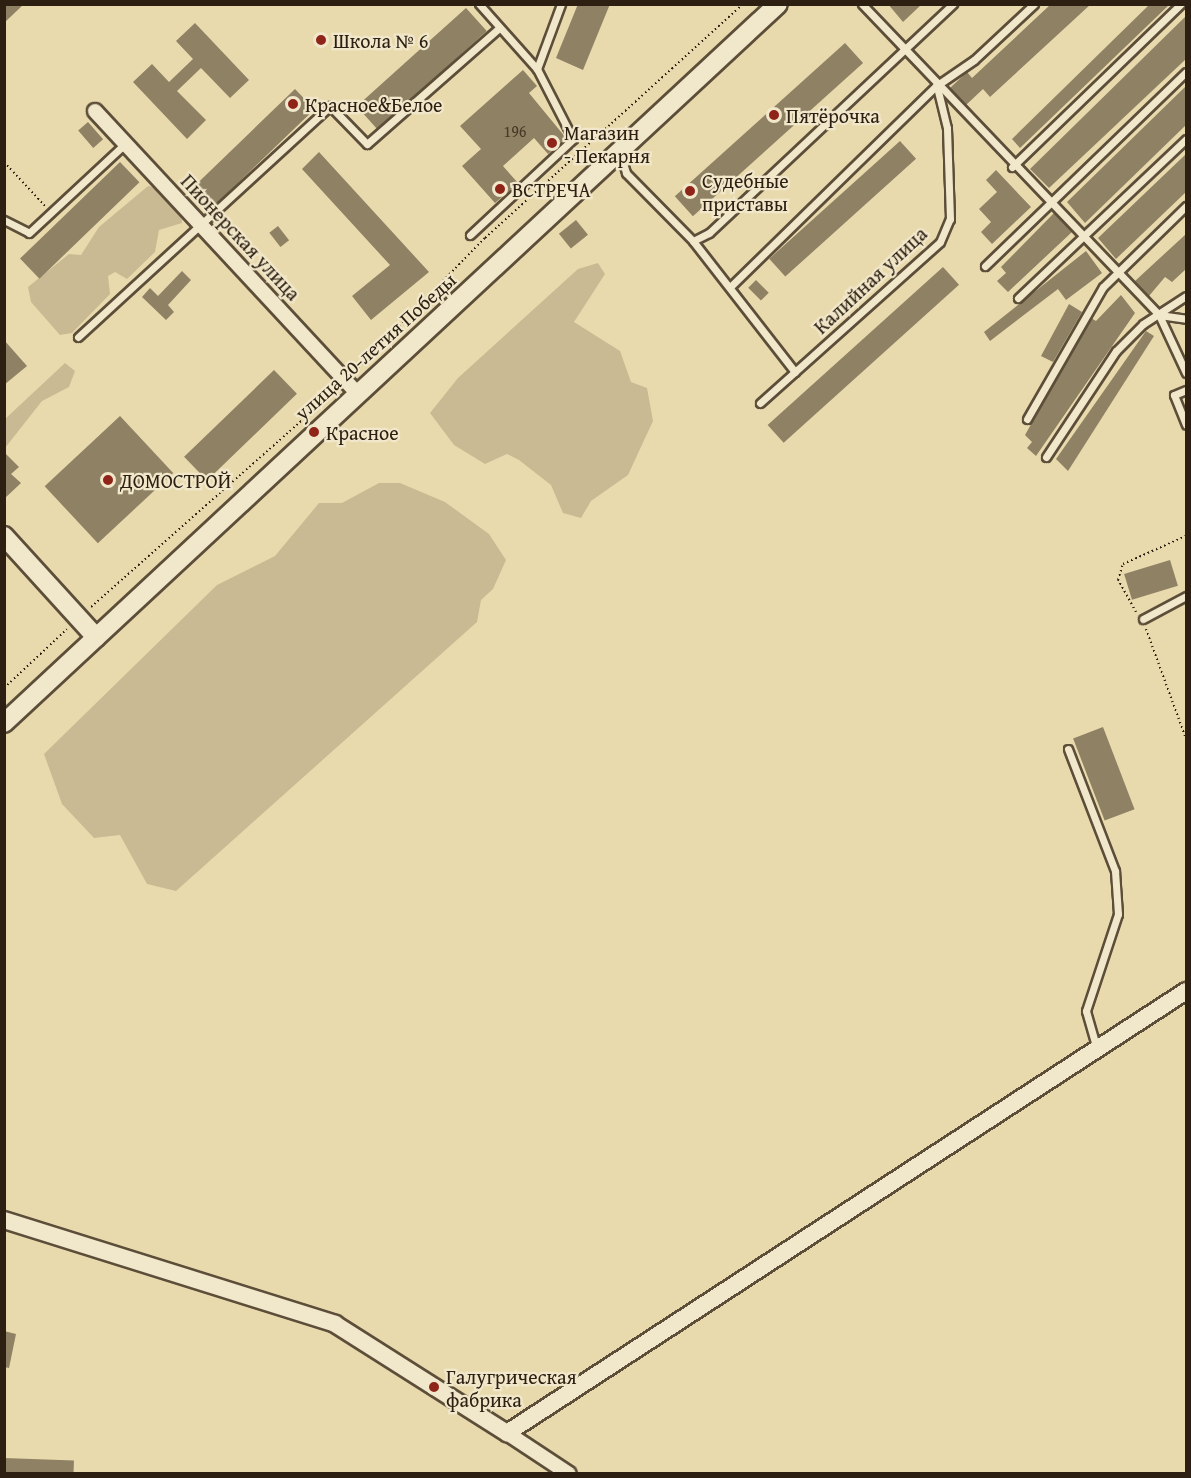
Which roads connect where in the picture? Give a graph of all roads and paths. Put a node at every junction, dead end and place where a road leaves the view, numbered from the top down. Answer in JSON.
{"nodes":[{"id":1,"x":479,"y":4,"type":"edge"},
{"id":2,"x":561,"y":4,"type":"edge"},
{"id":3,"x":743,"y":4,"type":"edge"},
{"id":4,"x":778,"y":4,"type":"edge"},
{"id":5,"x":862,"y":4,"type":"edge"},
{"id":6,"x":952,"y":4,"type":"edge"},
{"id":7,"x":1034,"y":4,"type":"edge"},
{"id":8,"x":1181,"y":4,"type":"edge"},
{"id":9,"x":499,"y":28,"type":"junction"},
{"id":10,"x":903,"y":50,"type":"junction"},
{"id":11,"x":537,"y":69,"type":"junction"},
{"id":12,"x":1186,"y":72,"type":"edge"},
{"id":13,"x":936,"y":86,"type":"junction"},
{"id":14,"x":95,"y":111,"type":"dead end"},
{"id":15,"x":1186,"y":139,"type":"edge"},
{"id":16,"x":126,"y":143,"type":"junction"},
{"id":17,"x":620,"y":150,"type":"junction"},
{"id":18,"x":4,"y":162,"type":"edge"},
{"id":19,"x":1012,"y":167,"type":"junction"},
{"id":20,"x":1047,"y":204,"type":"junction"},
{"id":21,"x":1186,"y":206,"type":"edge"},
{"id":22,"x":51,"y":213,"type":"junction"},
{"id":23,"x":4,"y":220,"type":"edge"},
{"id":24,"x":202,"y":222,"type":"junction"},
{"id":25,"x":470,"y":235,"type":"dead end"},
{"id":26,"x":1081,"y":240,"type":"junction"},
{"id":27,"x":693,"y":241,"type":"junction"},
{"id":28,"x":985,"y":266,"type":"dead end"},
{"id":29,"x":1115,"y":275,"type":"junction"},
{"id":30,"x":730,"y":287,"type":"junction"},
{"id":31,"x":1186,"y":296,"type":"edge"},
{"id":32,"x":1018,"y":298,"type":"dead end"},
{"id":33,"x":1159,"y":315,"type":"junction"},
{"id":34,"x":1186,"y":319,"type":"edge"},
{"id":35,"x":78,"y":337,"type":"dead end"},
{"id":36,"x":795,"y":372,"type":"junction"},
{"id":37,"x":1186,"y":373,"type":"edge"},
{"id":38,"x":352,"y":387,"type":"junction"},
{"id":39,"x":1186,"y":390,"type":"edge"},
{"id":40,"x":760,"y":403,"type":"dead end"},
{"id":41,"x":1027,"y":419,"type":"dead end"},
{"id":42,"x":1186,"y":425,"type":"edge"},
{"id":43,"x":1046,"y":457,"type":"dead end"},
{"id":44,"x":4,"y":536,"type":"edge"},
{"id":45,"x":1186,"y":596,"type":"edge"},
{"id":46,"x":79,"y":616,"type":"junction"},
{"id":47,"x":1143,"y":619,"type":"dead end"},
{"id":48,"x":96,"y":637,"type":"junction"},
{"id":49,"x":4,"y":688,"type":"edge"},
{"id":50,"x":4,"y":723,"type":"edge"},
{"id":51,"x":1068,"y":749,"type":"dead end"},
{"id":52,"x":1186,"y":990,"type":"edge"},
{"id":53,"x":1097,"y":1049,"type":"junction"},
{"id":54,"x":4,"y":1220,"type":"edge"},
{"id":55,"x":507,"y":1433,"type":"junction"},
{"id":56,"x":569,"y":1473,"type":"edge"}],
"edges":[{"from":1,"to":9,"type":"lane"},
{"from":2,"to":11,"type":"lane"},
{"from":3,"to":38,"type":"path"},
{"from":4,"to":17,"type":"main road","name":"улица 20-летия Победы"},
{"from":5,"to":10,"type":"lane"},
{"from":6,"to":10,"type":"lane"},
{"from":7,"to":13,"type":"lane"},
{"from":8,"to":19,"type":"lane"},
{"from":9,"to":11,"type":"lane"},
{"from":9,"to":24,"type":"lane"},
{"from":10,"to":13,"type":"lane"},
{"from":10,"to":27,"type":"lane"},
{"from":11,"to":25,"type":"lane"},
{"from":12,"to":20,"type":"lane"},
{"from":13,"to":19,"type":"lane"},
{"from":13,"to":30,"type":"lane"},
{"from":13,"to":36,"type":"lane","name":"Калийная улица"},
{"from":14,"to":16,"type":"street","name":"Пионерская улица"},
{"from":15,"to":26,"type":"lane"},
{"from":16,"to":22,"type":"lane"},
{"from":16,"to":24,"type":"street","name":"Пионерская улица"},
{"from":17,"to":27,"type":"lane"},
{"from":17,"to":38,"type":"main road","name":"улица 20-летия Победы"},
{"from":18,"to":22,"type":"path"},
{"from":19,"to":20,"type":"lane"},
{"from":20,"to":26,"type":"lane"},
{"from":20,"to":28,"type":"lane"},
{"from":21,"to":29,"type":"lane"},
{"from":22,"to":23,"type":"lane"},
{"from":24,"to":35,"type":"lane"},
{"from":24,"to":38,"type":"street","name":"Пионерская улица"},
{"from":26,"to":29,"type":"lane"},
{"from":26,"to":32,"type":"lane"},
{"from":27,"to":30,"type":"lane"},
{"from":29,"to":33,"type":"lane"},
{"from":29,"to":41,"type":"lane"},
{"from":30,"to":36,"type":"lane"},
{"from":31,"to":33,"type":"lane"},
{"from":33,"to":34,"type":"lane"},
{"from":33,"to":37,"type":"lane"},
{"from":33,"to":43,"type":"lane"},
{"from":36,"to":40,"type":"lane","name":"Калийная улица"},
{"from":38,"to":46,"type":"path"},
{"from":38,"to":48,"type":"main road","name":"улица 20-летия Победы"},
{"from":39,"to":42,"type":"lane"},
{"from":44,"to":46,"type":"main road"},
{"from":45,"to":47,"type":"lane"},
{"from":46,"to":48,"type":"main road"},
{"from":46,"to":49,"type":"path"},
{"from":48,"to":50,"type":"main road","name":"улица 20-летия Победы"},
{"from":51,"to":53,"type":"lane"},
{"from":52,"to":53,"type":"street"},
{"from":53,"to":55,"type":"street"},
{"from":54,"to":55,"type":"street"},
{"from":55,"to":56,"type":"street"}]}
